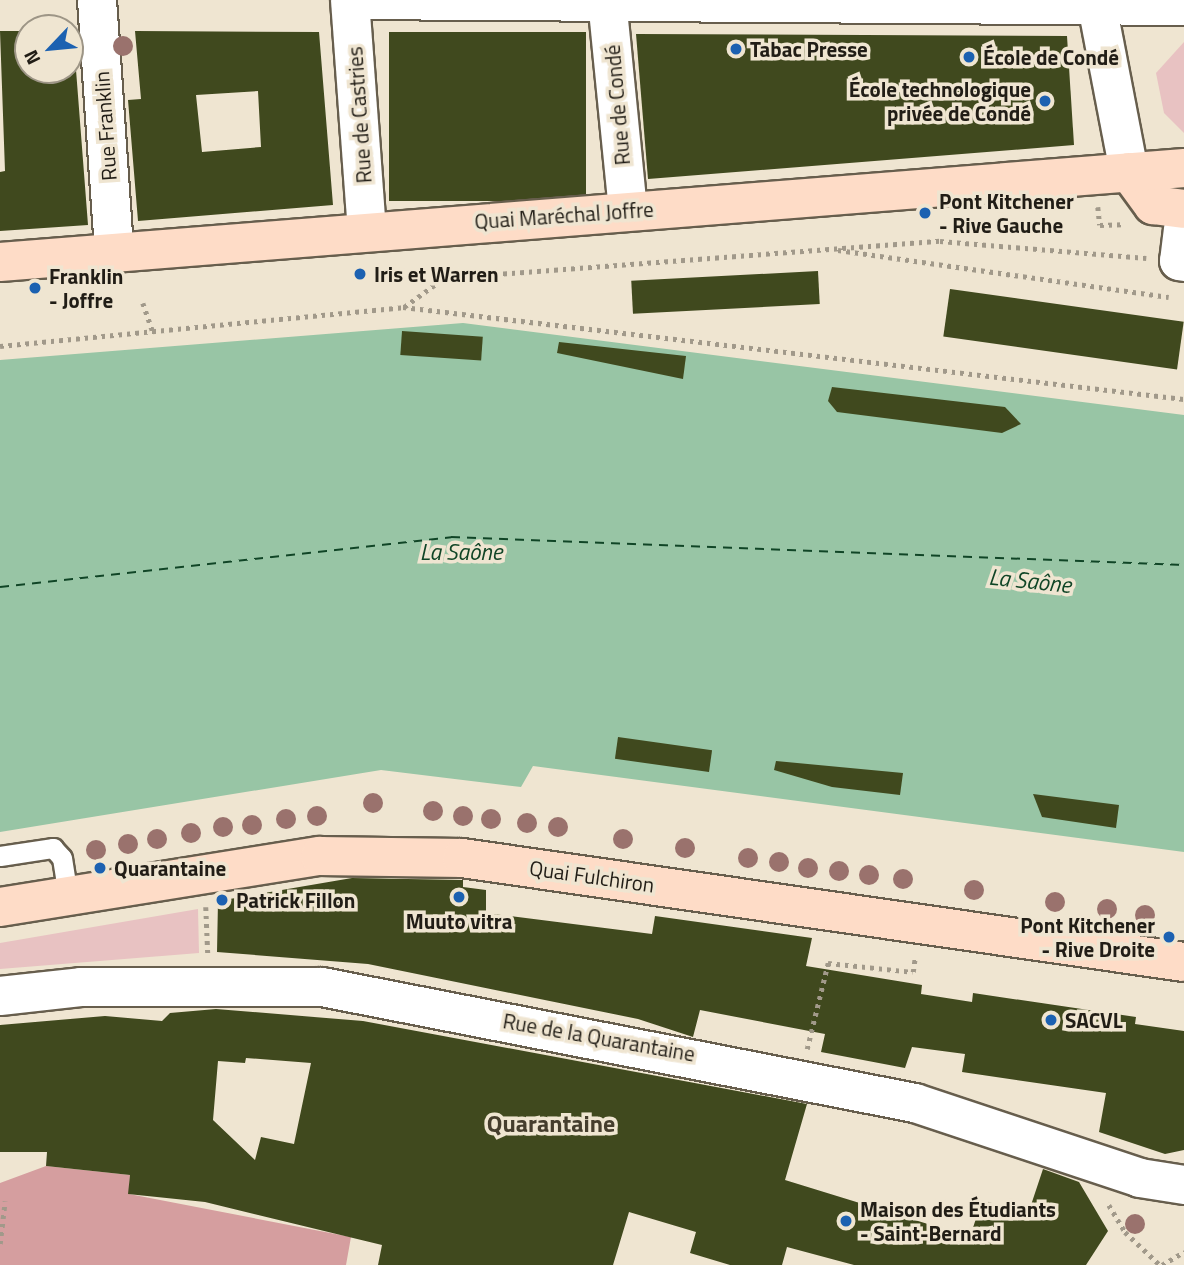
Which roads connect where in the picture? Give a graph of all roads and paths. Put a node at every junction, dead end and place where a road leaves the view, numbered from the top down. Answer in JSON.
{"nodes":[{"id":1,"x":97,"y":0,"type":"edge"},
{"id":2,"x":351,"y":0,"type":"edge"},
{"id":3,"x":608,"y":1,"type":"edge"},
{"id":4,"x":1097,"y":2,"type":"edge"},
{"id":5,"x":1184,"y":6,"type":"edge"},
{"id":6,"x":1184,"y":168,"type":"edge"},
{"id":7,"x":1129,"y":172,"type":"junction"},
{"id":8,"x":628,"y":210,"type":"junction"},
{"id":9,"x":367,"y":230,"type":"junction"},
{"id":10,"x":1183,"y":236,"type":"edge"},
{"id":11,"x":830,"y":249,"type":"junction"},
{"id":12,"x":114,"y":251,"type":"junction"},
{"id":13,"x":0,"y":262,"type":"edge"},
{"id":14,"x":1184,"y":299,"type":"edge"},
{"id":15,"x":143,"y":303,"type":"dead end"},
{"id":16,"x":404,"y":307,"type":"junction"},
{"id":17,"x":153,"y":332,"type":"junction"},
{"id":18,"x":0,"y":346,"type":"edge"},
{"id":19,"x":1184,"y":399,"type":"edge"},
{"id":20,"x":0,"y":856,"type":"edge"},
{"id":21,"x":66,"y":883,"type":"junction"},
{"id":22,"x":0,"y":907,"type":"edge"},
{"id":23,"x":207,"y":928,"type":"dead end"},
{"id":24,"x":208,"y":953,"type":"dead end"},
{"id":25,"x":1184,"y":962,"type":"edge"},
{"id":26,"x":900,"y":971,"type":"dead end"},
{"id":27,"x":0,"y":996,"type":"edge"},
{"id":28,"x":800,"y":1077,"type":"junction"},
{"id":29,"x":1184,"y":1185,"type":"edge"},
{"id":30,"x":5,"y":1201,"type":"dead end"},
{"id":31,"x":1106,"y":1201,"type":"dead end"},
{"id":32,"x":0,"y":1244,"type":"edge"},
{"id":33,"x":1184,"y":1252,"type":"edge"},
{"id":34,"x":1161,"y":1265,"type":"edge"}],
"edges":[{"from":1,"to":12,"type":"street","name":"Rue Franklin"},
{"from":2,"to":3,"type":"street"},
{"from":2,"to":9,"type":"street","name":"Rue de Castries"},
{"from":3,"to":4,"type":"street"},
{"from":3,"to":8,"type":"street","name":"Rue de Condé"},
{"from":4,"to":5,"type":"street"},
{"from":4,"to":7,"type":"street"},
{"from":6,"to":7,"type":"main road","name":"Quai Maréchal Joffre"},
{"from":7,"to":8,"type":"main road","name":"Quai Maréchal Joffre"},
{"from":7,"to":10,"type":"main road"},
{"from":8,"to":9,"type":"main road","name":"Quai Maréchal Joffre"},
{"from":9,"to":12,"type":"main road","name":"Quai Maréchal Joffre"},
{"from":10,"to":11,"type":"path"},
{"from":11,"to":14,"type":"path"},
{"from":11,"to":16,"type":"path"},
{"from":12,"to":13,"type":"main road","name":"Quai Maréchal Joffre"},
{"from":15,"to":17,"type":"path"},
{"from":16,"to":17,"type":"path"},
{"from":16,"to":19,"type":"path"},
{"from":17,"to":18,"type":"path"},
{"from":20,"to":21,"type":"lane"},
{"from":21,"to":22,"type":"main road","name":"Quai Fulchiron"},
{"from":21,"to":25,"type":"main road","name":"Quai Fulchiron"},
{"from":23,"to":24,"type":"path"},
{"from":26,"to":28,"type":"path"},
{"from":27,"to":28,"type":"street","name":"Rue de la Quarantaine"},
{"from":28,"to":29,"type":"street","name":"Rue de la Quarantaine"},
{"from":30,"to":32,"type":"path"},
{"from":31,"to":34,"type":"path"},
{"from":33,"to":34,"type":"path"}]}
